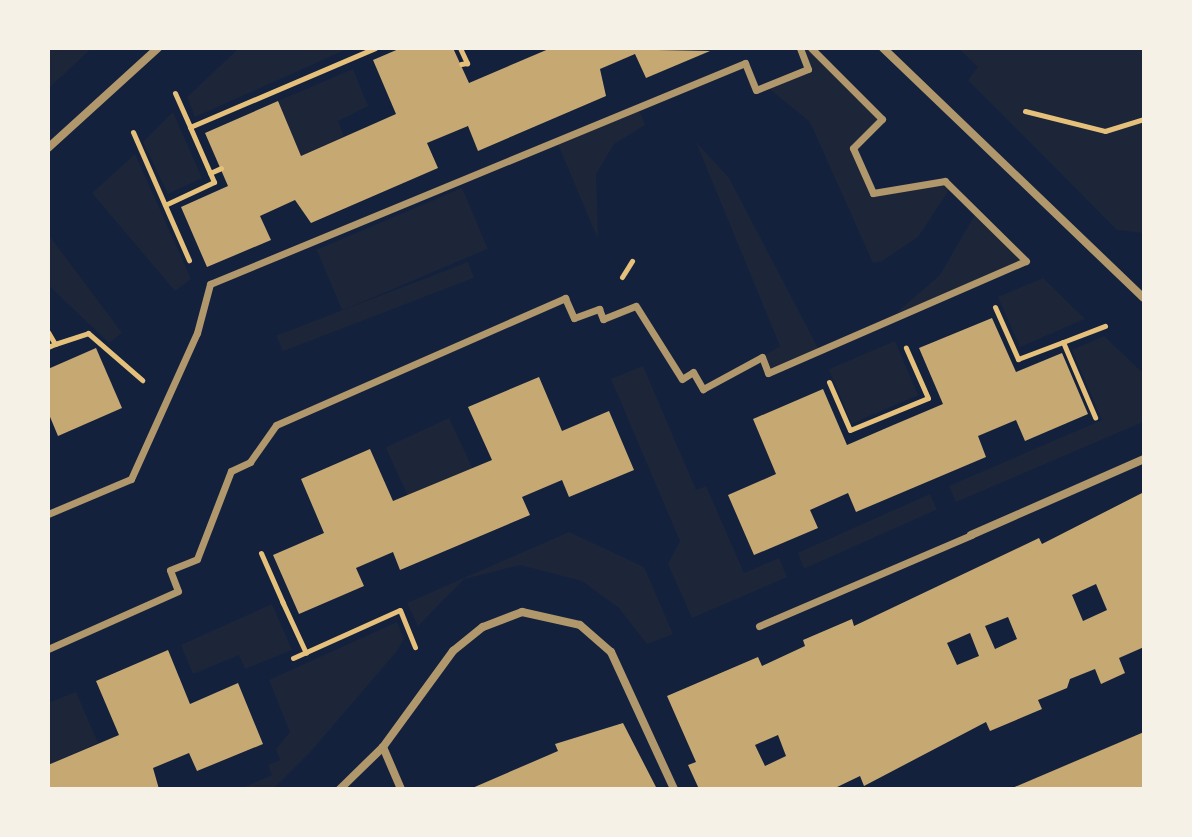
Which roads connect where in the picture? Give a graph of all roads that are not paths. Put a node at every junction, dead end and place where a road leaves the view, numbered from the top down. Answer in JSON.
{"nodes":[{"id":1,"x":158,"y":48,"type":"edge"},
{"id":2,"x":800,"y":48,"type":"edge"},
{"id":3,"x":811,"y":48,"type":"edge"},
{"id":4,"x":883,"y":48,"type":"edge"},
{"id":5,"x":48,"y":148,"type":"edge"},
{"id":6,"x":1144,"y":298,"type":"edge"},
{"id":7,"x":1144,"y":459,"type":"edge"},
{"id":8,"x":48,"y":514,"type":"edge"},
{"id":9,"x":971,"y":535,"type":"joint"},
{"id":10,"x":759,"y":626,"type":"dead end"},
{"id":11,"x":48,"y":649,"type":"edge"},
{"id":12,"x":383,"y":747,"type":"junction"},
{"id":13,"x":340,"y":789,"type":"edge"},
{"id":14,"x":401,"y":789,"type":"edge"},
{"id":15,"x":674,"y":789,"type":"edge"}],
"edges":[{"from":1,"to":5,"type":"street"},
{"from":2,"to":8,"type":"street"},
{"from":3,"to":11,"type":"street"},
{"from":4,"to":6,"type":"street"},
{"from":7,"to":9,"type":"street"},
{"from":9,"to":10,"type":"street"},
{"from":12,"to":13,"type":"street"},
{"from":12,"to":14,"type":"street"},
{"from":12,"to":15,"type":"street"}]}
